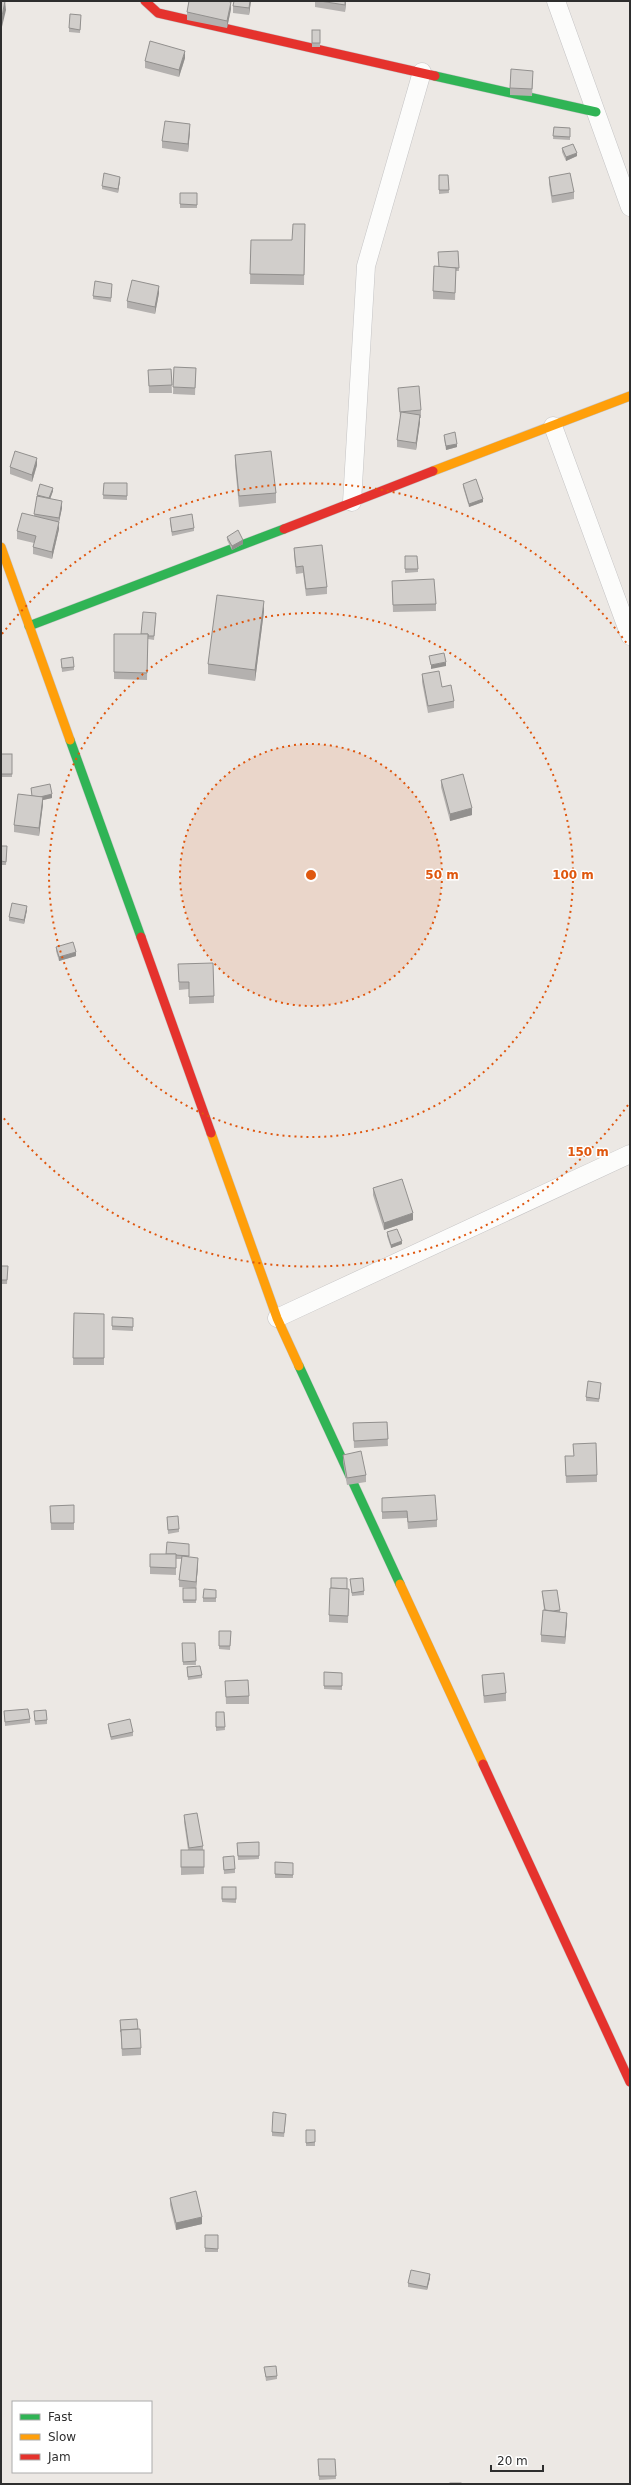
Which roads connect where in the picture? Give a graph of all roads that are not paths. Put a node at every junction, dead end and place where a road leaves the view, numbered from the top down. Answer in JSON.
{"nodes":[{"id":1,"x":145,"y":1,"type":"edge"},
{"id":2,"x":556,"y":1,"type":"edge"},
{"id":3,"x":422,"y":72,"type":"junction"},
{"id":4,"x":596,"y":112,"type":"junction"},
{"id":5,"x":630,"y":207,"type":"edge"},
{"id":6,"x":630,"y":396,"type":"edge"},
{"id":7,"x":553,"y":426,"type":"junction"},
{"id":8,"x":352,"y":502,"type":"junction"},
{"id":9,"x":1,"y":548,"type":"edge"},
{"id":10,"x":29,"y":626,"type":"junction"},
{"id":11,"x":630,"y":636,"type":"edge"},
{"id":12,"x":630,"y":1154,"type":"edge"},
{"id":13,"x":277,"y":1318,"type":"junction"},
{"id":14,"x":630,"y":2082,"type":"edge"}],
"edges":[{"from":1,"to":3,"type":"street"},
{"from":2,"to":4,"type":"street"},
{"from":3,"to":4,"type":"street"},
{"from":3,"to":8,"type":"street"},
{"from":4,"to":5,"type":"street"},
{"from":6,"to":7,"type":"street"},
{"from":7,"to":8,"type":"street"},
{"from":7,"to":11,"type":"street"},
{"from":8,"to":10,"type":"street"},
{"from":9,"to":10,"type":"street"},
{"from":10,"to":13,"type":"street"},
{"from":12,"to":13,"type":"street"},
{"from":13,"to":14,"type":"street"}]}
